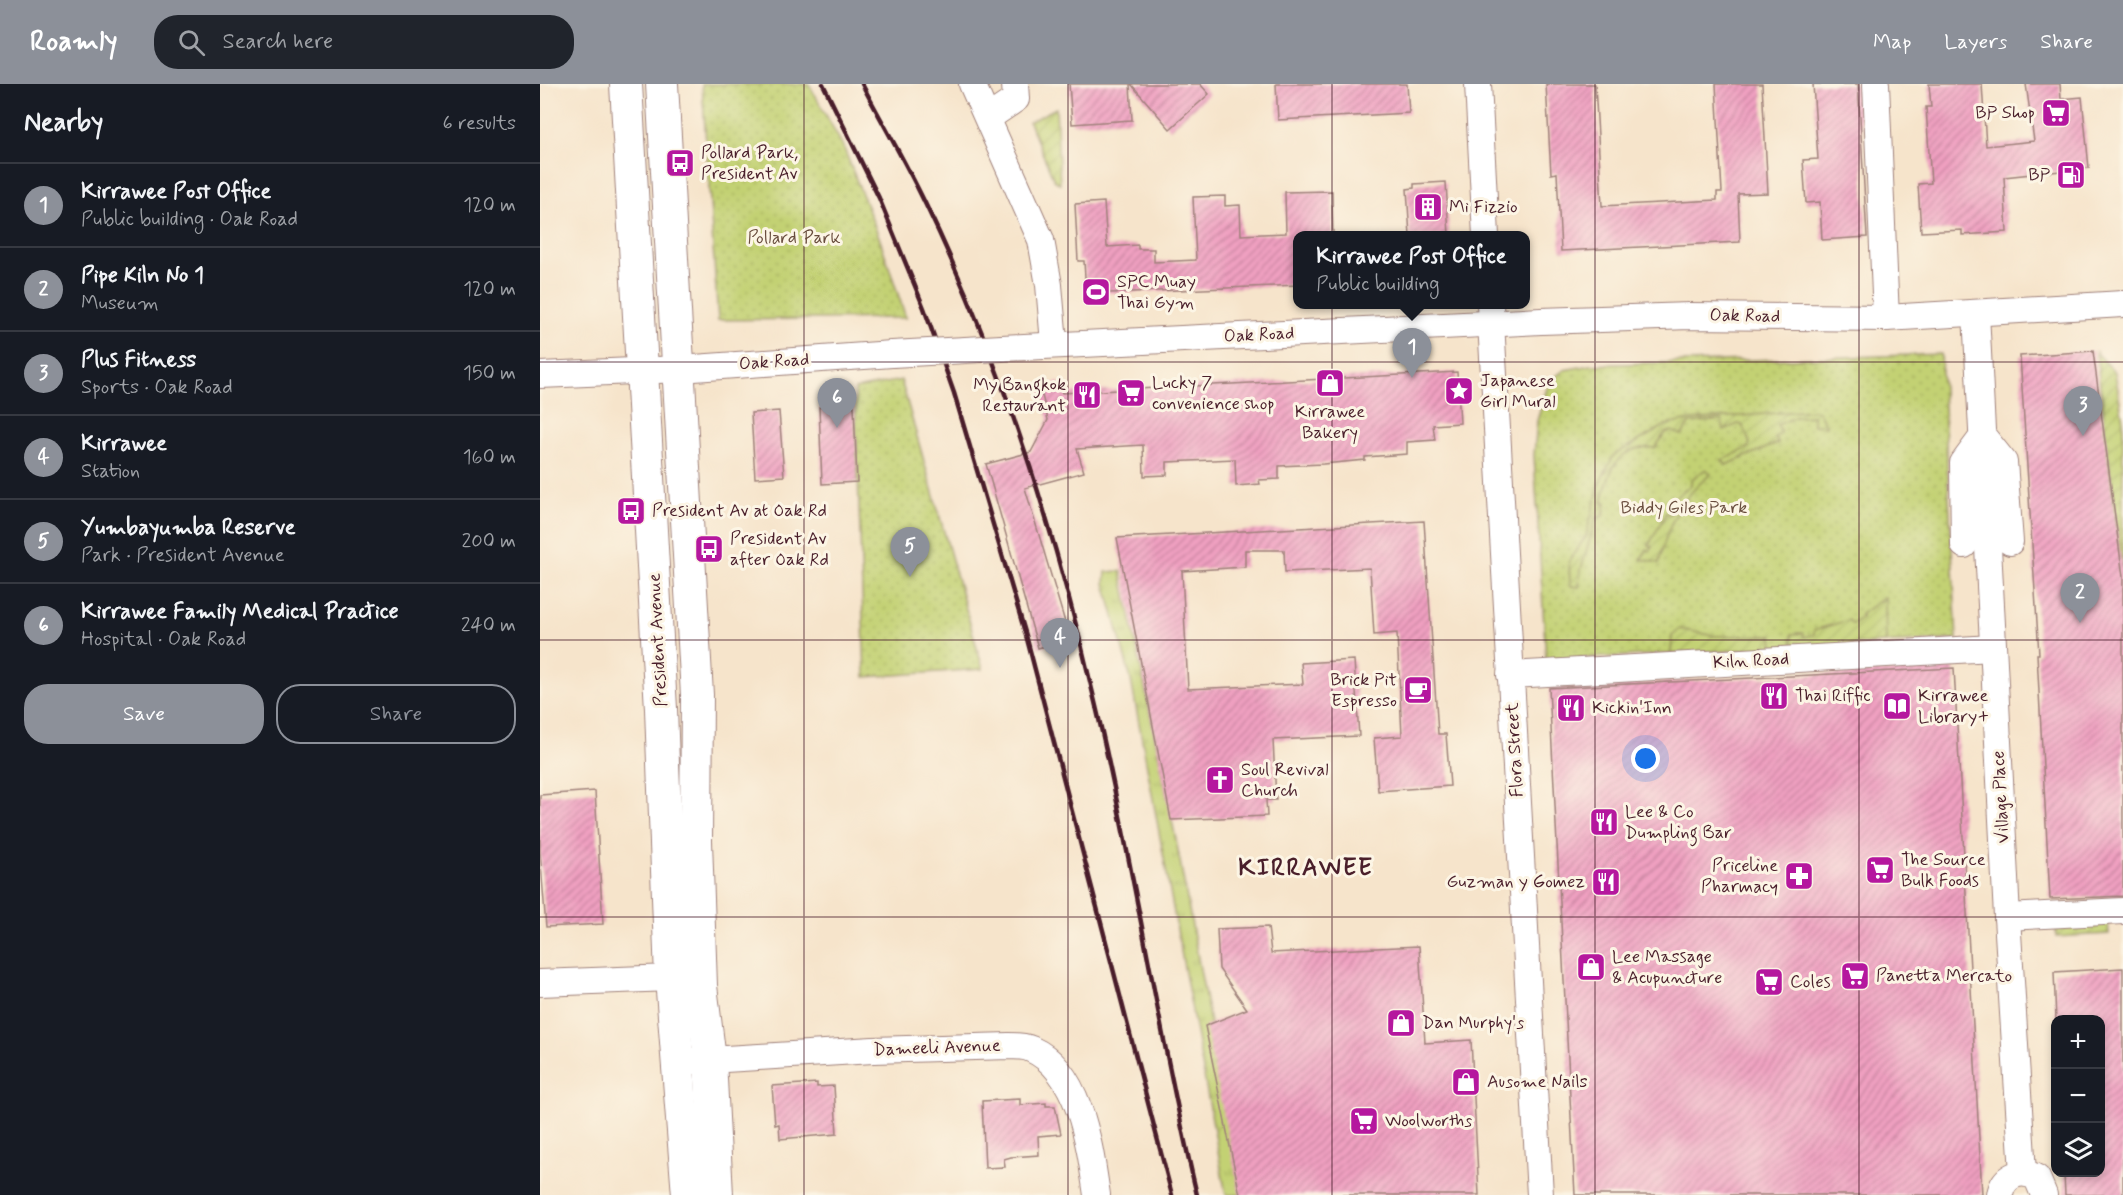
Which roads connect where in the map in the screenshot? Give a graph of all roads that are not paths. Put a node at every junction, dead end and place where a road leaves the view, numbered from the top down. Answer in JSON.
{"nodes":[{"id":1,"x":626,"y":84,"type":"edge"},
{"id":2,"x":663,"y":84,"type":"edge"},
{"id":3,"x":972,"y":84,"type":"edge"},
{"id":4,"x":1015,"y":84,"type":"edge"},
{"id":5,"x":1478,"y":84,"type":"edge"},
{"id":6,"x":1876,"y":84,"type":"edge"},
{"id":7,"x":988,"y":118,"type":"junction"},
{"id":8,"x":1486,"y":231,"type":"edge"},
{"id":9,"x":2123,"y":304,"type":"edge"},
{"id":10,"x":1976,"y":313,"type":"junction"},
{"id":11,"x":1490,"y":314,"type":"edge"},
{"id":12,"x":1886,"y":318,"type":"junction"},
{"id":13,"x":1054,"y":343,"type":"junction"},
{"id":14,"x":680,"y":369,"type":"junction"},
{"id":15,"x":643,"y":371,"type":"junction"},
{"id":16,"x":540,"y":375,"type":"edge"},
{"id":17,"x":1983,"y":436,"type":"junction"},
{"id":18,"x":2010,"y":542,"type":"dead end"},
{"id":19,"x":1964,"y":545,"type":"dead end"},
{"id":20,"x":1993,"y":648,"type":"junction"},
{"id":21,"x":1510,"y":675,"type":"junction"},
{"id":22,"x":2123,"y":912,"type":"edge"},
{"id":23,"x":2007,"y":917,"type":"junction"},
{"id":24,"x":671,"y":978,"type":"junction"},
{"id":25,"x":540,"y":983,"type":"edge"},
{"id":26,"x":701,"y":986,"type":"junction"},
{"id":27,"x":711,"y":1060,"type":"junction"},
{"id":28,"x":676,"y":1062,"type":"junction"},
{"id":29,"x":2023,"y":1173,"type":"junction"},
{"id":30,"x":688,"y":1195,"type":"edge"},
{"id":31,"x":717,"y":1195,"type":"edge"},
{"id":32,"x":1097,"y":1195,"type":"edge"},
{"id":33,"x":1540,"y":1195,"type":"edge"},
{"id":34,"x":2000,"y":1195,"type":"edge"},
{"id":35,"x":2044,"y":1195,"type":"edge"}],
"edges":[{"from":1,"to":15,"type":"main road","name":"President Avenue"},
{"from":2,"to":14,"type":"main road","name":"President Avenue"},
{"from":3,"to":7,"type":"street"},
{"from":4,"to":7,"type":"street"},
{"from":5,"to":8,"type":"street"},
{"from":6,"to":12,"type":"street"},
{"from":7,"to":13,"type":"street"},
{"from":9,"to":10,"type":"street","name":"Oak Road"},
{"from":10,"to":12,"type":"street","name":"Oak Road"},
{"from":10,"to":17,"type":"street","name":"Village Place"},
{"from":11,"to":12,"type":"street","name":"Oak Road"},
{"from":11,"to":13,"type":"street","name":"Oak Road"},
{"from":11,"to":21,"type":"street","name":"Flora Street"},
{"from":13,"to":14,"type":"street","name":"Oak Road","bridge":true},
{"from":14,"to":15,"type":"street","name":"Oak Road"},
{"from":14,"to":26,"type":"main road","name":"President Avenue"},
{"from":15,"to":16,"type":"street","name":"Oak Road"},
{"from":15,"to":24,"type":"main road","name":"President Avenue"},
{"from":17,"to":18,"type":"street"},
{"from":17,"to":19,"type":"street"},
{"from":17,"to":20,"type":"street","name":"Village Place"},
{"from":20,"to":21,"type":"street","name":"Kiln Road"},
{"from":20,"to":23,"type":"street","name":"Village Place"},
{"from":21,"to":33,"type":"street","name":"Flora Street"},
{"from":22,"to":23,"type":"street"},
{"from":23,"to":29,"type":"street","name":"Village Place"},
{"from":24,"to":25,"type":"street"},
{"from":24,"to":26,"type":"street"},
{"from":24,"to":28,"type":"main road","name":"President Avenue"},
{"from":26,"to":27,"type":"main road","name":"President Avenue"},
{"from":27,"to":28,"type":"street","name":"Dameeli Avenue"},
{"from":27,"to":31,"type":"main road","name":"President Avenue"},
{"from":27,"to":32,"type":"street","name":"Dameeli Avenue"},
{"from":28,"to":30,"type":"main road","name":"President Avenue"},
{"from":29,"to":34,"type":"street"},
{"from":29,"to":35,"type":"street"}]}
